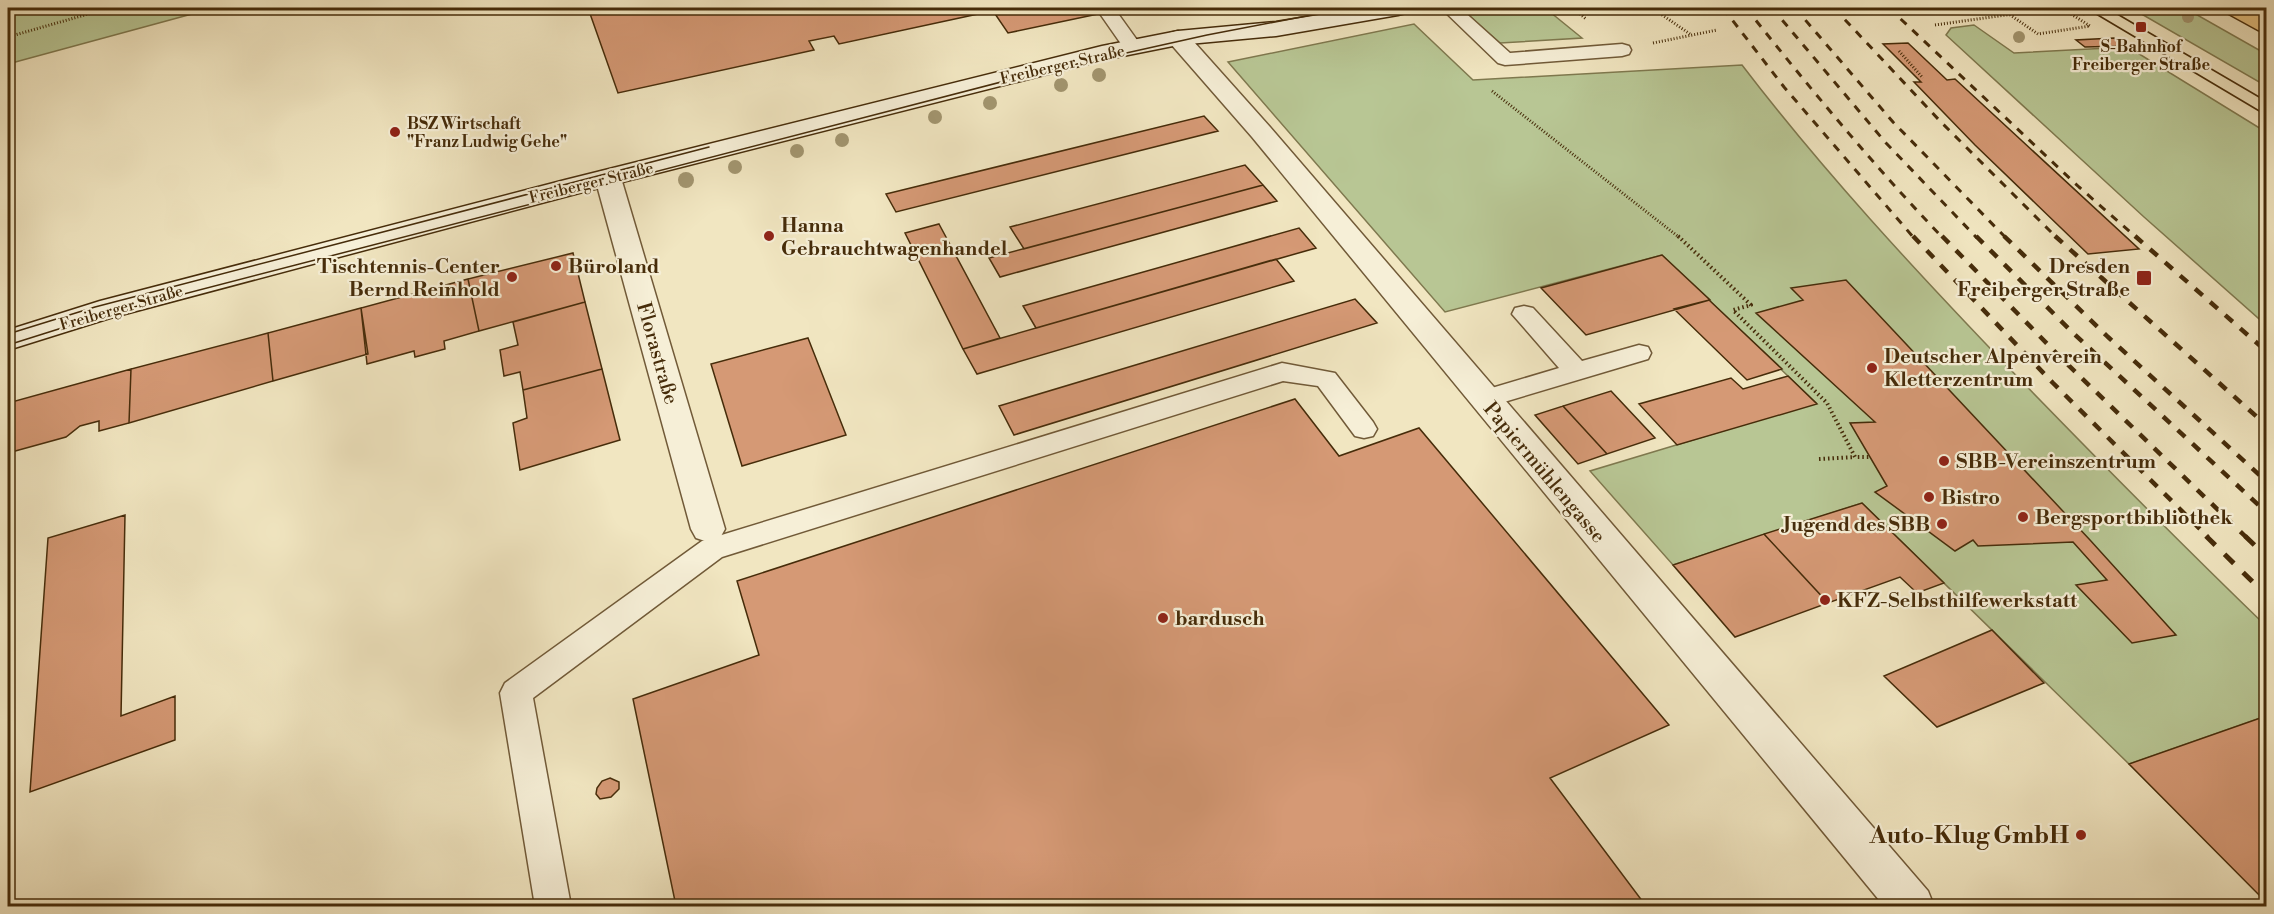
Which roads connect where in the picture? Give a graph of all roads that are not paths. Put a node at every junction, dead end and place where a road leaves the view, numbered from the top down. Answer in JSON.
{"nodes":[{"id":1,"x":1105,"y":8,"type":"edge"},
{"id":2,"x":1280,"y":8,"type":"edge"},
{"id":3,"x":1398,"y":8,"type":"edge"},
{"id":4,"x":1450,"y":8,"type":"edge"},
{"id":5,"x":2235,"y":8,"type":"edge"},
{"id":6,"x":2266,"y":26,"type":"edge"},
{"id":7,"x":1178,"y":38,"type":"junction"},
{"id":8,"x":1133,"y":47,"type":"junction"},
{"id":9,"x":1622,"y":50,"type":"dead end"},
{"id":10,"x":608,"y":178,"type":"junction"},
{"id":11,"x":1524,"y":314,"type":"dead end"},
{"id":12,"x":8,"y":340,"type":"edge"},
{"id":13,"x":1639,"y":353,"type":"dead end"},
{"id":14,"x":1577,"y":372,"type":"junction"},
{"id":15,"x":1484,"y":399,"type":"junction"},
{"id":16,"x":1364,"y":429,"type":"dead end"},
{"id":17,"x":710,"y":539,"type":"junction"},
{"id":18,"x":553,"y":906,"type":"edge"},
{"id":19,"x":1912,"y":906,"type":"edge"}],
"edges":[{"from":1,"to":8,"type":"lane"},
{"from":2,"to":7,"type":"street","name":"Freiberger Straße"},
{"from":3,"to":7,"type":"street","name":"Freiberger Straße"},
{"from":4,"to":9,"type":"lane"},
{"from":5,"to":6,"type":"main road"},
{"from":7,"to":8,"type":"street","name":"Freiberger Straße"},
{"from":7,"to":15,"type":"street","name":"Papiermühlengasse"},
{"from":8,"to":10,"type":"street","name":"Freiberger Straße"},
{"from":10,"to":12,"type":"street","name":"Freiberger Straße"},
{"from":10,"to":17,"type":"street","name":"Florastraße"},
{"from":11,"to":14,"type":"lane"},
{"from":13,"to":14,"type":"lane"},
{"from":14,"to":15,"type":"lane"},
{"from":15,"to":19,"type":"street","name":"Papiermühlengasse"},
{"from":16,"to":17,"type":"lane"},
{"from":17,"to":18,"type":"lane"}]}
